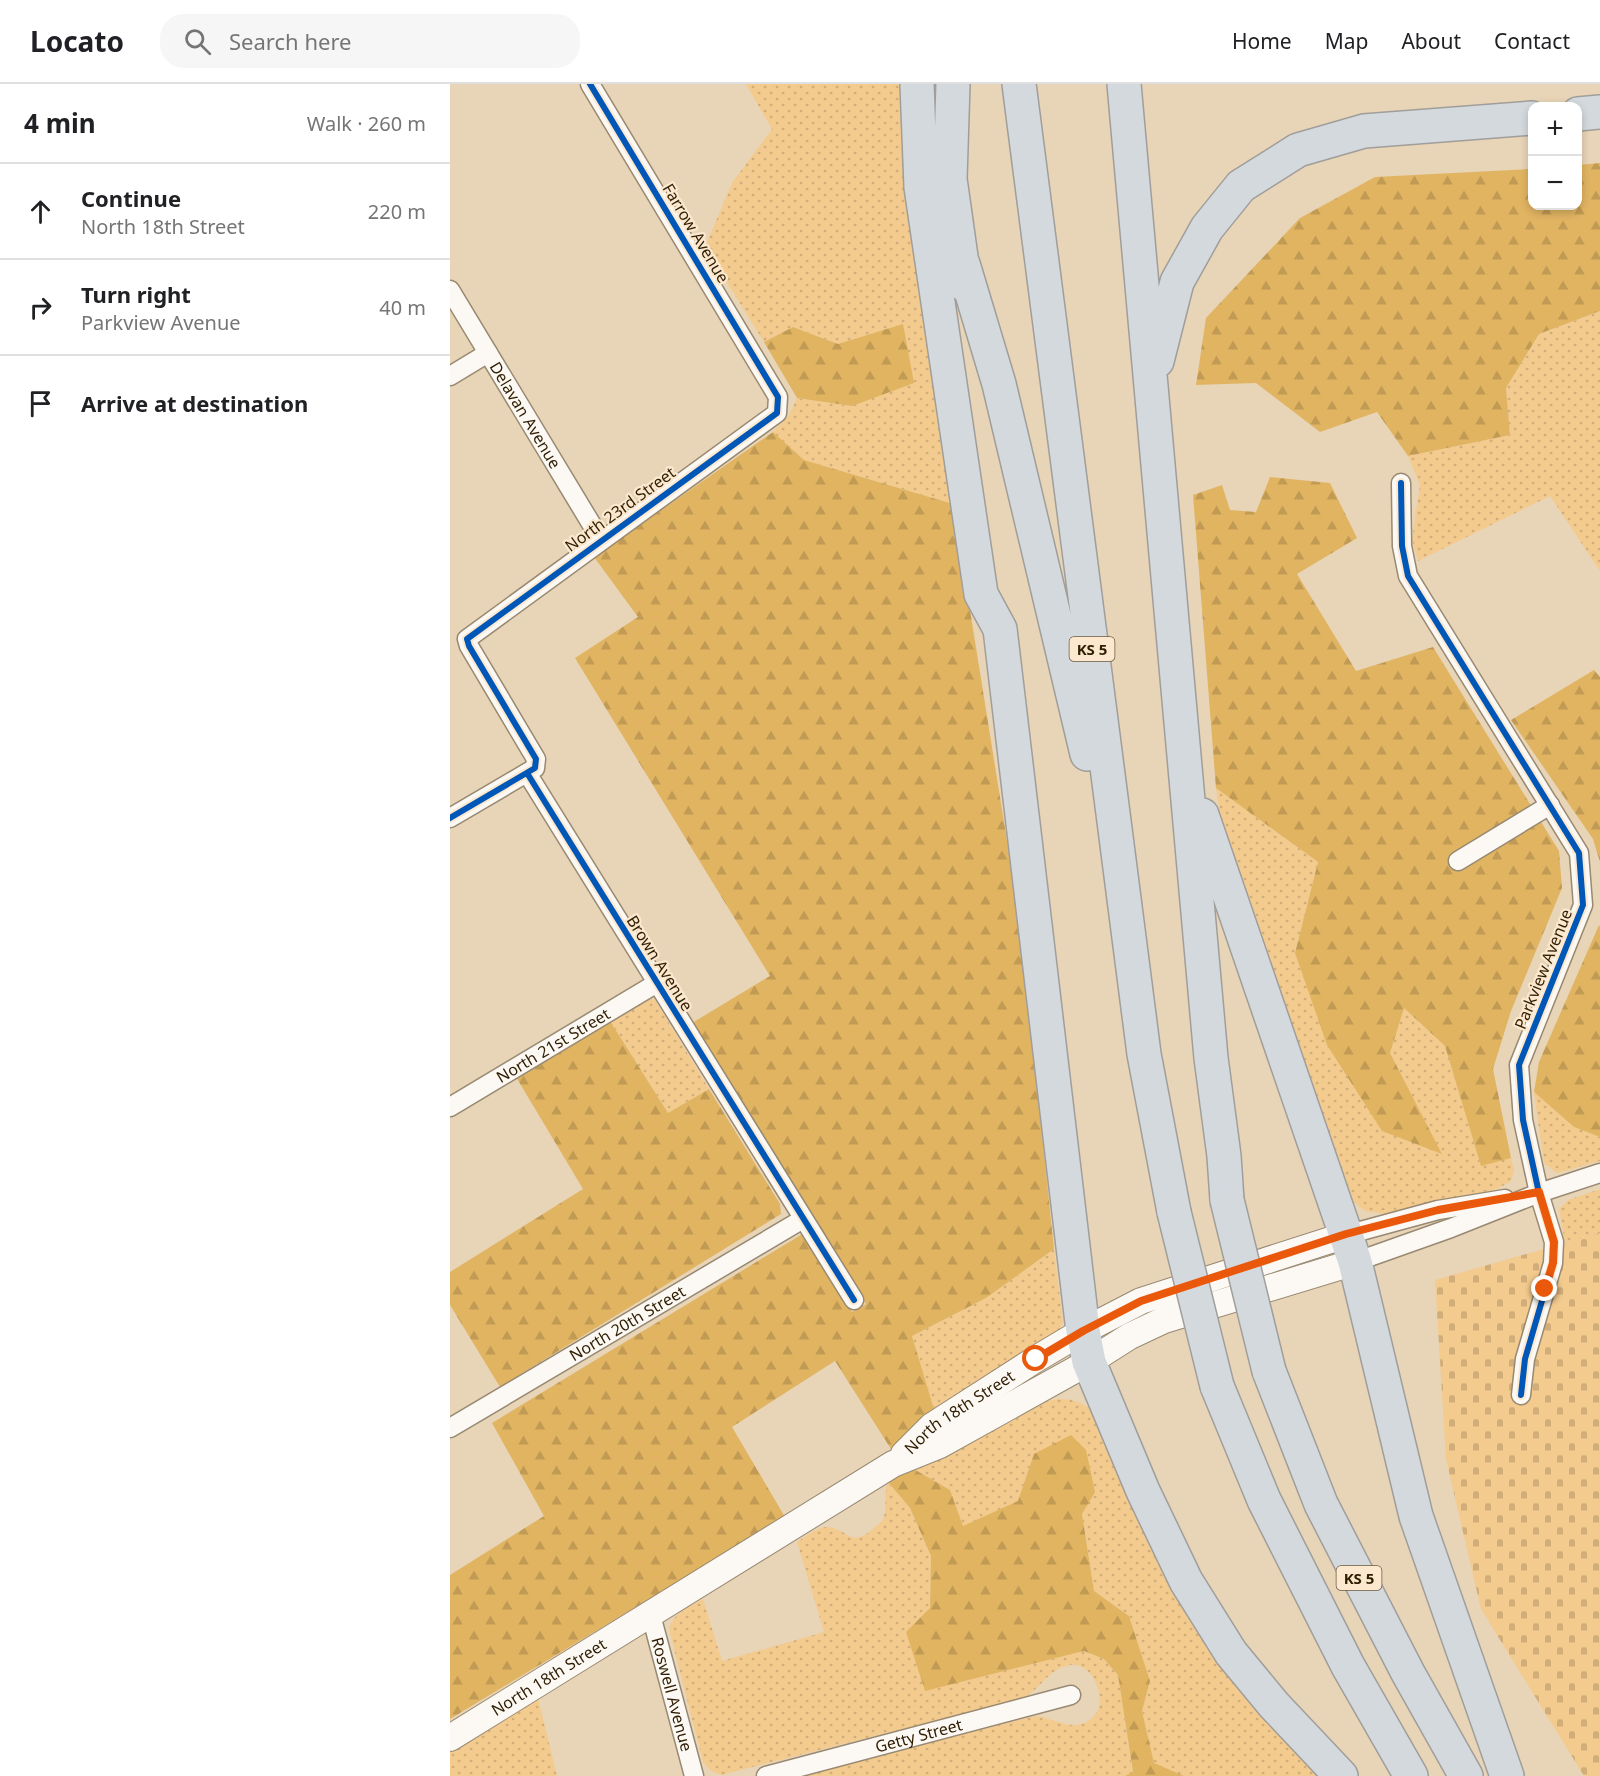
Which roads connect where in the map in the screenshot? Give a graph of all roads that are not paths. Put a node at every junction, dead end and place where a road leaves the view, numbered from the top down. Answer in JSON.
{"nodes":[{"id":1,"x":590,"y":84,"type":"edge"},
{"id":2,"x":917,"y":84,"type":"edge"},
{"id":3,"x":953,"y":84,"type":"edge"},
{"id":4,"x":1019,"y":84,"type":"edge"},
{"id":5,"x":1124,"y":84,"type":"edge"},
{"id":6,"x":1600,"y":112,"type":"edge"},
{"id":7,"x":1582,"y":114,"type":"edge"},
{"id":8,"x":1528,"y":118,"type":"edge"},
{"id":9,"x":963,"y":264,"type":"junction"},
{"id":10,"x":450,"y":290,"type":"edge"},
{"id":11,"x":488,"y":353,"type":"junction"},
{"id":12,"x":450,"y":376,"type":"edge"},
{"id":13,"x":1151,"y":386,"type":"junction"},
{"id":14,"x":778,"y":397,"type":"joint"},
{"id":15,"x":1401,"y":483,"type":"dead end"},
{"id":16,"x":601,"y":540,"type":"junction"},
{"id":17,"x":1000,"y":630,"type":"junction"},
{"id":18,"x":1185,"y":768,"type":"junction"},
{"id":19,"x":527,"y":773,"type":"junction"},
{"id":20,"x":1550,"y":805,"type":"junction"},
{"id":21,"x":450,"y":818,"type":"edge"},
{"id":22,"x":1458,"y":861,"type":"dead end"},
{"id":23,"x":1127,"y":926,"type":"junction"},
{"id":24,"x":657,"y":982,"type":"junction"},
{"id":25,"x":450,"y":1107,"type":"edge"},
{"id":26,"x":1600,"y":1173,"type":"edge"},
{"id":27,"x":1539,"y":1192,"type":"junction"},
{"id":28,"x":803,"y":1219,"type":"junction"},
{"id":29,"x":1351,"y":1248,"type":"junction"},
{"id":30,"x":854,"y":1300,"type":"dead end"},
{"id":31,"x":1086,"y":1346,"type":"junction"},
{"id":32,"x":1521,"y":1395,"type":"dead end"},
{"id":33,"x":450,"y":1428,"type":"edge"},
{"id":34,"x":651,"y":1615,"type":"junction"},
{"id":35,"x":1071,"y":1695,"type":"dead end"},
{"id":36,"x":450,"y":1738,"type":"edge"},
{"id":37,"x":694,"y":1776,"type":"edge"},
{"id":38,"x":766,"y":1776,"type":"edge"},
{"id":39,"x":1341,"y":1776,"type":"edge"},
{"id":40,"x":1411,"y":1776,"type":"edge"},
{"id":41,"x":1467,"y":1776,"type":"edge"},
{"id":42,"x":1507,"y":1776,"type":"edge"}],
"edges":[{"from":1,"to":14,"type":"street","name":"Farrow Avenue"},
{"from":2,"to":17,"type":"highway"},
{"from":3,"to":9,"type":"highway"},
{"from":4,"to":23,"type":"highway","number":"KS 5"},
{"from":5,"to":13,"type":"highway","number":"KS 5"},
{"from":6,"to":7,"type":"highway"},
{"from":8,"to":13,"type":"highway"},
{"from":9,"to":17,"type":"highway"},
{"from":9,"to":23,"type":"highway"},
{"from":10,"to":11,"type":"street","name":"Delavan Avenue"},
{"from":11,"to":12,"type":"street"},
{"from":11,"to":16,"type":"street","name":"Delavan Avenue"},
{"from":13,"to":18,"type":"highway","number":"KS 5"},
{"from":14,"to":16,"type":"street","name":"North 23rd Street"},
{"from":15,"to":20,"type":"street","name":"Parkview Avenue"},
{"from":16,"to":19,"type":"street","name":"North 23rd Street"},
{"from":17,"to":31,"type":"highway"},
{"from":18,"to":29,"type":"highway"},
{"from":18,"to":41,"type":"highway","number":"KS 5","bridge":true},
{"from":19,"to":21,"type":"street"},
{"from":19,"to":24,"type":"street","name":"Brown Avenue"},
{"from":20,"to":22,"type":"street"},
{"from":20,"to":27,"type":"street","name":"Parkview Avenue"},
{"from":23,"to":40,"type":"highway","number":"KS 5","bridge":true},
{"from":24,"to":25,"type":"street","name":"North 21st Street"},
{"from":24,"to":28,"type":"street","name":"Brown Avenue"},
{"from":26,"to":27,"type":"street","name":"North 18th Street"},
{"from":27,"to":29,"type":"street","name":"North 18th Street"},
{"from":27,"to":29,"type":"street","name":"North 18th Street"},
{"from":27,"to":32,"type":"street","name":"Parkview Avenue"},
{"from":28,"to":30,"type":"street","name":"Brown Avenue"},
{"from":28,"to":33,"type":"street","name":"North 20th Street"},
{"from":29,"to":31,"type":"main road","name":"North 18th Street"},
{"from":29,"to":42,"type":"highway"},
{"from":31,"to":34,"type":"main road","name":"North 18th Street"},
{"from":31,"to":39,"type":"highway"},
{"from":34,"to":36,"type":"main road","name":"North 18th Street"},
{"from":34,"to":37,"type":"street","name":"Roswell Avenue"},
{"from":35,"to":38,"type":"street","name":"Getty Street"}]}
